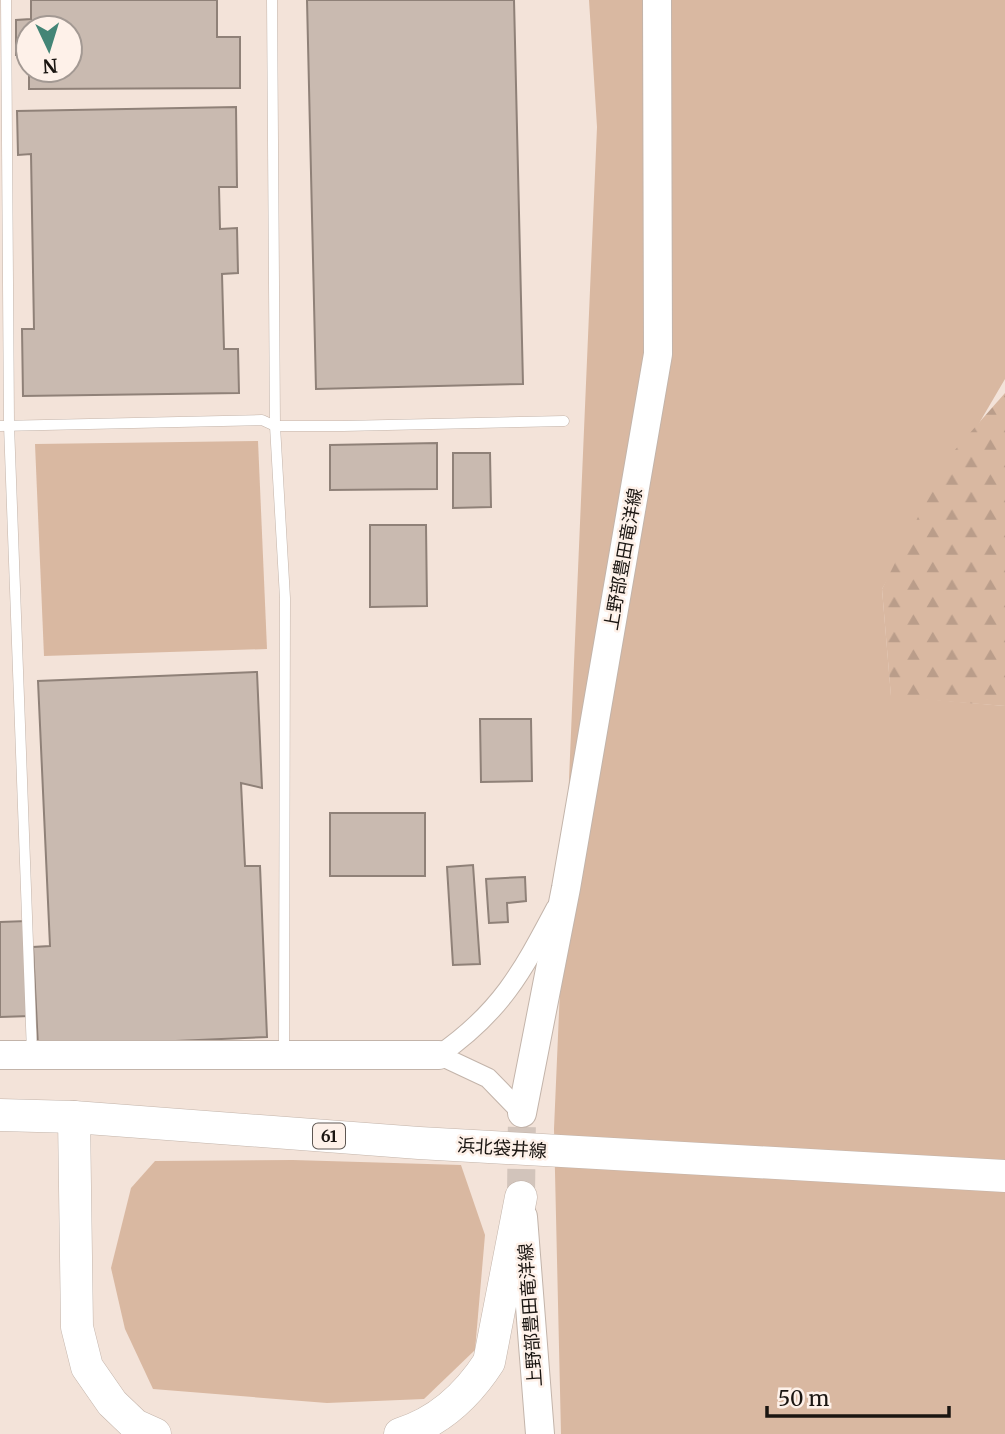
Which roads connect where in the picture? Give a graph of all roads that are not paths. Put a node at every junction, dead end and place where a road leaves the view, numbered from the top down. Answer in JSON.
{"nodes":[{"id":1,"x":6,"y":0,"type":"edge"},
{"id":2,"x":272,"y":0,"type":"edge"},
{"id":3,"x":657,"y":0,"type":"edge"},
{"id":4,"x":564,"y":421,"type":"dead end"},
{"id":5,"x":4,"y":425,"type":"edge"},
{"id":6,"x":275,"y":426,"type":"junction"},
{"id":7,"x":566,"y":888,"type":"junction"},
{"id":8,"x":32,"y":1053,"type":"junction"},
{"id":9,"x":284,"y":1053,"type":"junction"},
{"id":10,"x":0,"y":1055,"type":"edge"},
{"id":11,"x":439,"y":1055,"type":"junction"},
{"id":12,"x":522,"y":1113,"type":"joint"},
{"id":13,"x":0,"y":1115,"type":"edge"},
{"id":14,"x":74,"y":1117,"type":"junction"},
{"id":15,"x":1005,"y":1176,"type":"edge"},
{"id":16,"x":521,"y":1197,"type":"joint"},
{"id":17,"x":155,"y":1434,"type":"edge"},
{"id":18,"x":400,"y":1434,"type":"edge"},
{"id":19,"x":540,"y":1434,"type":"edge"}],
"edges":[{"from":1,"to":5,"type":"lane"},
{"from":2,"to":6,"type":"lane"},
{"from":3,"to":7,"type":"main road","name":"上野部豊田竜洋線"},
{"from":4,"to":6,"type":"lane"},
{"from":5,"to":6,"type":"lane"},
{"from":5,"to":8,"type":"lane"},
{"from":6,"to":9,"type":"lane"},
{"from":7,"to":11,"type":"street"},
{"from":7,"to":12,"type":"main road","name":"上野部豊田竜洋線"},
{"from":8,"to":9,"type":"main road"},
{"from":8,"to":10,"type":"main road"},
{"from":9,"to":11,"type":"main road"},
{"from":11,"to":12,"type":"street"},
{"from":13,"to":14,"type":"main road","name":"浜北袋井線","number":"61"},
{"from":14,"to":15,"type":"main road","name":"浜北袋井線","number":"61"},
{"from":14,"to":17,"type":"main road"},
{"from":16,"to":18,"type":"main road"},
{"from":16,"to":19,"type":"main road","name":"上野部豊田竜洋線"}]}
